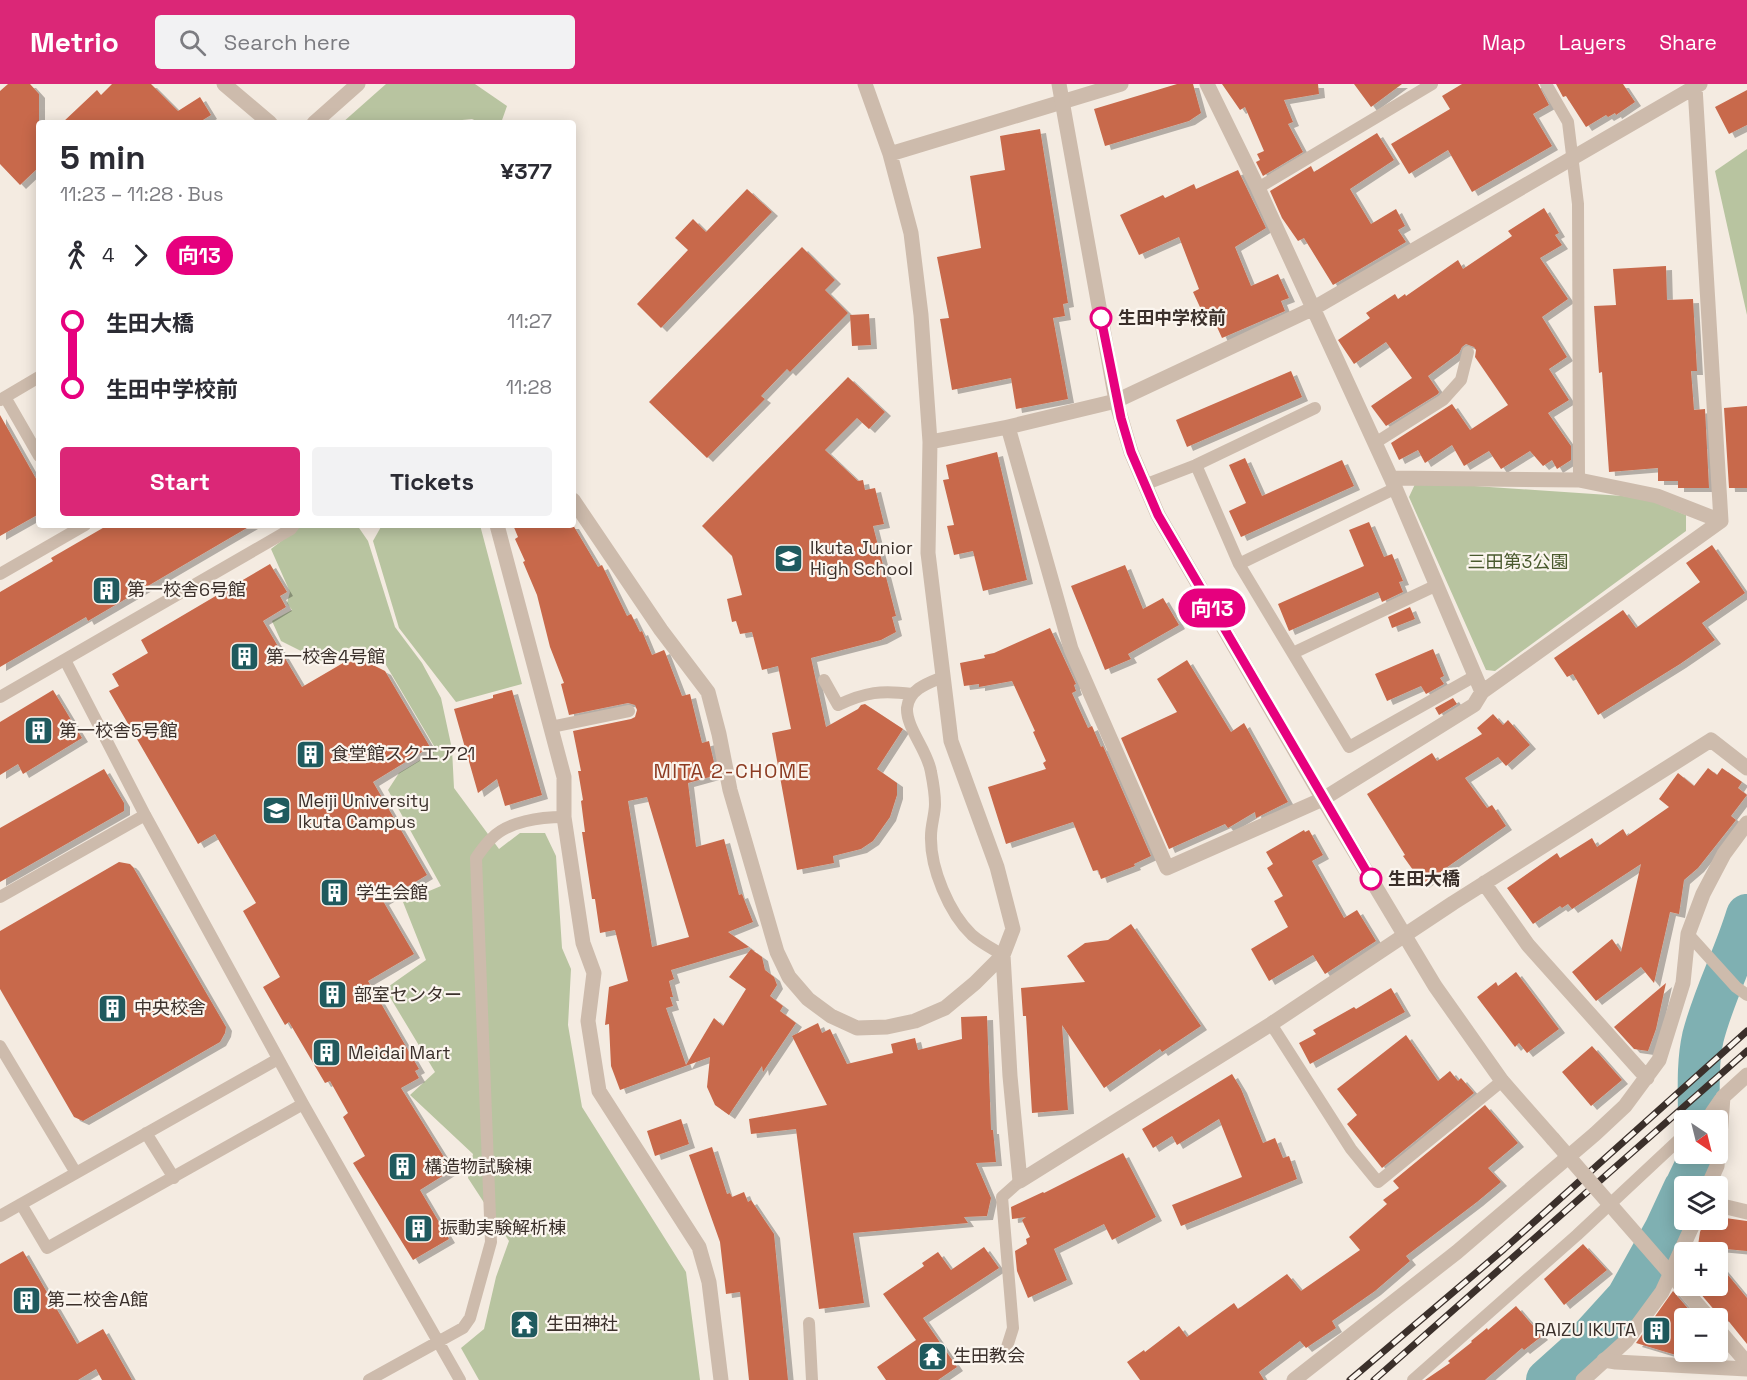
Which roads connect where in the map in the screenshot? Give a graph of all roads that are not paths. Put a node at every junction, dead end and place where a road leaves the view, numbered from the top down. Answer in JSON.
{"nodes":[{"id":1,"x":224,"y":84,"type":"edge"},
{"id":2,"x":358,"y":84,"type":"edge"},
{"id":3,"x":865,"y":84,"type":"edge"},
{"id":4,"x":1059,"y":84,"type":"edge"},
{"id":5,"x":1121,"y":84,"type":"edge"},
{"id":6,"x":1207,"y":84,"type":"edge"},
{"id":7,"x":1432,"y":84,"type":"edge"},
{"id":8,"x":1546,"y":84,"type":"edge"},
{"id":9,"x":1698,"y":86,"type":"edge"},
{"id":10,"x":1062,"y":101,"type":"junction"},
{"id":11,"x":266,"y":120,"type":"edge"},
{"id":12,"x":317,"y":120,"type":"edge"},
{"id":13,"x":890,"y":154,"type":"junction"},
{"id":14,"x":1572,"y":159,"type":"junction"},
{"id":15,"x":1258,"y":188,"type":"junction"},
{"id":16,"x":1314,"y":308,"type":"junction"},
{"id":17,"x":1468,"y":352,"type":"dead end"},
{"id":18,"x":36,"y":380,"type":"edge"},
{"id":19,"x":2,"y":398,"type":"edge"},
{"id":20,"x":1116,"y":400,"type":"junction"},
{"id":21,"x":1315,"y":408,"type":"dead end"},
{"id":22,"x":1008,"y":427,"type":"junction"},
{"id":23,"x":930,"y":442,"type":"junction"},
{"id":24,"x":1375,"y":443,"type":"junction"},
{"id":25,"x":36,"y":451,"type":"edge"},
{"id":26,"x":1196,"y":465,"type":"junction"},
{"id":27,"x":1579,"y":480,"type":"junction"},
{"id":28,"x":1393,"y":483,"type":"junction"},
{"id":29,"x":1144,"y":485,"type":"junction"},
{"id":30,"x":576,"y":504,"type":"edge"},
{"id":31,"x":1720,"y":521,"type":"junction"},
{"id":32,"x":78,"y":528,"type":"edge"},
{"id":33,"x":292,"y":528,"type":"edge"},
{"id":34,"x":498,"y":528,"type":"edge"},
{"id":35,"x":1239,"y":564,"type":"junction"},
{"id":36,"x":0,"y":574,"type":"edge"},
{"id":37,"x":1437,"y":585,"type":"junction"},
{"id":38,"x":1293,"y":653,"type":"junction"},
{"id":39,"x":65,"y":660,"type":"junction"},
{"id":40,"x":1475,"y":676,"type":"junction"},
{"id":41,"x":943,"y":677,"type":"junction"},
{"id":42,"x":824,"y":680,"type":"dead end"},
{"id":43,"x":1482,"y":692,"type":"junction"},
{"id":44,"x":912,"y":694,"type":"junction"},
{"id":45,"x":0,"y":697,"type":"edge"},
{"id":46,"x":628,"y":711,"type":"dead end"},
{"id":47,"x":551,"y":727,"type":"junction"},
{"id":48,"x":1747,"y":768,"type":"edge"},
{"id":49,"x":1323,"y":799,"type":"junction"},
{"id":50,"x":145,"y":815,"type":"junction"},
{"id":51,"x":564,"y":817,"type":"junction"},
{"id":52,"x":1747,"y":823,"type":"edge"},
{"id":53,"x":1484,"y":883,"type":"junction"},
{"id":54,"x":0,"y":897,"type":"edge"},
{"id":55,"x":1404,"y":934,"type":"junction"},
{"id":56,"x":1688,"y":934,"type":"junction"},
{"id":57,"x":1003,"y":955,"type":"junction"},
{"id":58,"x":1747,"y":995,"type":"edge"},
{"id":59,"x":1271,"y":1024,"type":"junction"},
{"id":60,"x":0,"y":1046,"type":"edge"},
{"id":61,"x":278,"y":1059,"type":"junction"},
{"id":62,"x":1747,"y":1076,"type":"edge"},
{"id":63,"x":1647,"y":1078,"type":"junction"},
{"id":64,"x":1502,"y":1081,"type":"junction"},
{"id":65,"x":1723,"y":1097,"type":"junction"},
{"id":66,"x":303,"y":1104,"type":"junction"},
{"id":67,"x":1713,"y":1110,"type":"edge"},
{"id":68,"x":146,"y":1133,"type":"junction"},
{"id":69,"x":1674,"y":1144,"type":"edge"},
{"id":70,"x":76,"y":1173,"type":"junction"},
{"id":71,"x":1712,"y":1176,"type":"edge"},
{"id":72,"x":174,"y":1178,"type":"junction"},
{"id":73,"x":1020,"y":1181,"type":"junction"},
{"id":74,"x":21,"y":1204,"type":"junction"},
{"id":75,"x":1728,"y":1207,"type":"edge"},
{"id":76,"x":1747,"y":1212,"type":"edge"},
{"id":77,"x":0,"y":1216,"type":"edge"},
{"id":78,"x":1690,"y":1230,"type":"edge"},
{"id":79,"x":1700,"y":1308,"type":"edge"},
{"id":80,"x":809,"y":1323,"type":"dead end"},
{"id":81,"x":439,"y":1341,"type":"junction"},
{"id":82,"x":1728,"y":1341,"type":"edge"},
{"id":83,"x":1007,"y":1347,"type":"dead end"},
{"id":84,"x":1604,"y":1360,"type":"junction"},
{"id":85,"x":1747,"y":1363,"type":"edge"},
{"id":86,"x":1747,"y":1369,"type":"edge"},
{"id":87,"x":1688,"y":1373,"type":"edge"},
{"id":88,"x":369,"y":1380,"type":"edge"},
{"id":89,"x":460,"y":1380,"type":"edge"},
{"id":90,"x":721,"y":1380,"type":"edge"},
{"id":91,"x":812,"y":1380,"type":"edge"},
{"id":92,"x":1294,"y":1380,"type":"edge"},
{"id":93,"x":1413,"y":1380,"type":"edge"},
{"id":94,"x":1583,"y":1380,"type":"edge"}],
"edges":[{"from":1,"to":11,"type":"street"},
{"from":2,"to":12,"type":"street"},
{"from":3,"to":13,"type":"street"},
{"from":4,"to":10,"type":"street"},
{"from":5,"to":10,"type":"street"},
{"from":6,"to":15,"type":"street"},
{"from":7,"to":15,"type":"lane"},
{"from":8,"to":14,"type":"lane"},
{"from":9,"to":14,"type":"street"},
{"from":9,"to":31,"type":"street"},
{"from":10,"to":13,"type":"street"},
{"from":10,"to":20,"type":"street"},
{"from":13,"to":23,"type":"street"},
{"from":14,"to":16,"type":"street"},
{"from":14,"to":27,"type":"lane"},
{"from":15,"to":16,"type":"street"},
{"from":16,"to":20,"type":"street"},
{"from":16,"to":24,"type":"street"},
{"from":17,"to":24,"type":"lane"},
{"from":18,"to":19,"type":"lane"},
{"from":19,"to":25,"type":"lane"},
{"from":20,"to":22,"type":"street"},
{"from":20,"to":29,"type":"street"},
{"from":21,"to":26,"type":"lane"},
{"from":22,"to":23,"type":"street"},
{"from":22,"to":49,"type":"street"},
{"from":23,"to":41,"type":"street"},
{"from":24,"to":28,"type":"street"},
{"from":26,"to":29,"type":"lane"},
{"from":26,"to":35,"type":"lane"},
{"from":27,"to":28,"type":"street"},
{"from":27,"to":31,"type":"street"},
{"from":28,"to":35,"type":"lane"},
{"from":28,"to":37,"type":"street"},
{"from":29,"to":49,"type":"street"},
{"from":30,"to":57,"type":"street"},
{"from":31,"to":43,"type":"street"},
{"from":32,"to":36,"type":"lane"},
{"from":33,"to":39,"type":"lane"},
{"from":34,"to":47,"type":"street"},
{"from":35,"to":38,"type":"lane"},
{"from":37,"to":38,"type":"lane"},
{"from":37,"to":40,"type":"street"},
{"from":38,"to":40,"type":"lane"},
{"from":39,"to":45,"type":"lane"},
{"from":39,"to":50,"type":"lane"},
{"from":40,"to":43,"type":"street"},
{"from":41,"to":44,"type":"lane"},
{"from":41,"to":57,"type":"street"},
{"from":42,"to":44,"type":"lane"},
{"from":43,"to":49,"type":"street"},
{"from":44,"to":57,"type":"lane"},
{"from":46,"to":47,"type":"lane"},
{"from":47,"to":51,"type":"street"},
{"from":48,"to":53,"type":"street"},
{"from":49,"to":55,"type":"street"},
{"from":50,"to":54,"type":"lane"},
{"from":50,"to":61,"type":"lane"},
{"from":51,"to":81,"type":"lane"},
{"from":51,"to":90,"type":"street"},
{"from":52,"to":56,"type":"street"},
{"from":53,"to":55,"type":"street"},
{"from":53,"to":63,"type":"street"},
{"from":55,"to":59,"type":"street"},
{"from":55,"to":64,"type":"street"},
{"from":56,"to":58,"type":"lane"},
{"from":56,"to":63,"type":"street"},
{"from":57,"to":73,"type":"street"},
{"from":59,"to":64,"type":"lane"},
{"from":59,"to":73,"type":"street"},
{"from":60,"to":70,"type":"lane"},
{"from":61,"to":66,"type":"lane"},
{"from":61,"to":68,"type":"lane"},
{"from":62,"to":65,"type":"street"},
{"from":63,"to":92,"type":"street"},
{"from":64,"to":79,"type":"street","bridge":true},
{"from":65,"to":67,"type":"street"},
{"from":65,"to":71,"type":"street"},
{"from":66,"to":72,"type":"lane"},
{"from":66,"to":81,"type":"lane"},
{"from":68,"to":70,"type":"lane"},
{"from":68,"to":72,"type":"lane"},
{"from":69,"to":93,"type":"lane"},
{"from":70,"to":74,"type":"lane"},
{"from":72,"to":74,"type":"lane"},
{"from":73,"to":83,"type":"lane"},
{"from":74,"to":77,"type":"lane"},
{"from":75,"to":76,"type":"street"},
{"from":78,"to":84,"type":"street"},
{"from":80,"to":91,"type":"lane"},
{"from":81,"to":88,"type":"lane"},
{"from":81,"to":89,"type":"lane"},
{"from":82,"to":85,"type":"street"},
{"from":84,"to":87,"type":"street"},
{"from":84,"to":94,"type":"street"},
{"from":86,"to":87,"type":"street"}]}
